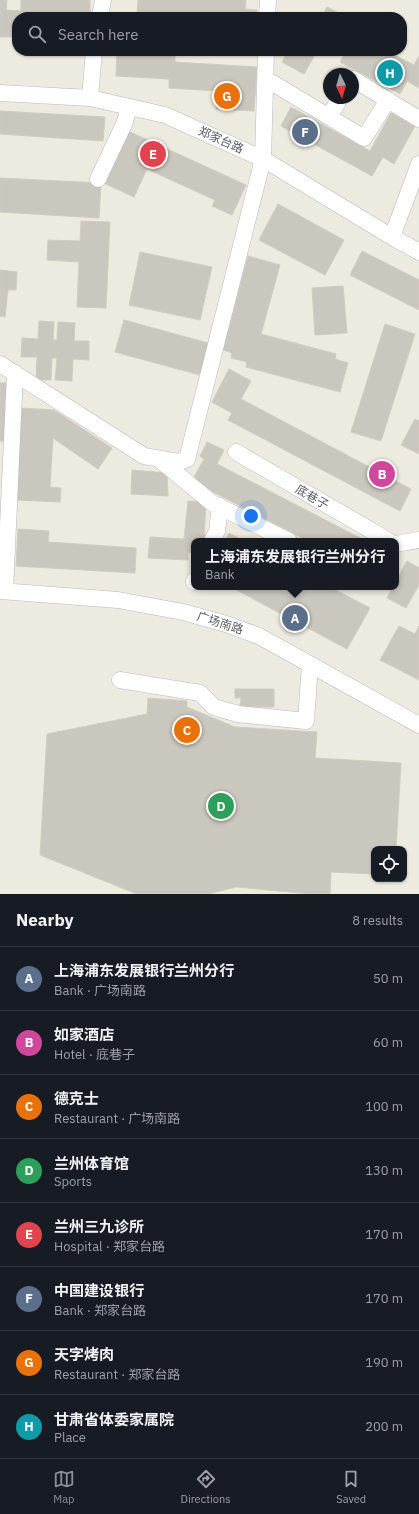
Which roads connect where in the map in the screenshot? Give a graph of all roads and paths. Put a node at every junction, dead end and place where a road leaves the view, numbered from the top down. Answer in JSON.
{"nodes":[{"id":1,"x":103,"y":0,"type":"edge"},
{"id":2,"x":268,"y":0,"type":"edge"},
{"id":3,"x":101,"y":12,"type":"edge"},
{"id":4,"x":267,"y":12,"type":"edge"},
{"id":5,"x":94,"y":56,"type":"edge"},
{"id":6,"x":266,"y":56,"type":"edge"},
{"id":7,"x":266,"y":79,"type":"junction"},
{"id":8,"x":359,"y":83,"type":"edge"},
{"id":9,"x":0,"y":93,"type":"edge"},
{"id":10,"x":90,"y":98,"type":"junction"},
{"id":11,"x":388,"y":100,"type":"junction"},
{"id":12,"x":337,"y":104,"type":"edge"},
{"id":13,"x":129,"y":107,"type":"junction"},
{"id":14,"x":329,"y":117,"type":"junction"},
{"id":15,"x":419,"y":119,"type":"edge"},
{"id":16,"x":263,"y":159,"type":"junction"},
{"id":17,"x":419,"y":164,"type":"edge"},
{"id":18,"x":98,"y":179,"type":"dead end"},
{"id":19,"x":392,"y":237,"type":"junction"},
{"id":20,"x":419,"y":252,"type":"edge"},
{"id":21,"x":0,"y":364,"type":"edge"},
{"id":22,"x":15,"y":373,"type":"junction"},
{"id":23,"x":236,"y":452,"type":"dead end"},
{"id":24,"x":159,"y":459,"type":"junction"},
{"id":25,"x":220,"y":506,"type":"junction"},
{"id":26,"x":214,"y":538,"type":"edge"},
{"id":27,"x":283,"y":538,"type":"edge"},
{"id":28,"x":384,"y":538,"type":"edge"},
{"id":29,"x":419,"y":540,"type":"edge"},
{"id":30,"x":399,"y":543,"type":"edge"},
{"id":31,"x":3,"y":591,"type":"edge"},
{"id":32,"x":310,"y":664,"type":"junction"},
{"id":33,"x":120,"y":680,"type":"dead end"},
{"id":34,"x":419,"y":725,"type":"edge"}],
"edges":[{"from":1,"to":3,"type":"street"},
{"from":2,"to":4,"type":"street"},
{"from":5,"to":10,"type":"street"},
{"from":6,"to":7,"type":"street"},
{"from":7,"to":14,"type":"street"},
{"from":7,"to":16,"type":"street"},
{"from":8,"to":11,"type":"street"},
{"from":9,"to":10,"type":"street","name":"郑家台路"},
{"from":10,"to":13,"type":"street","name":"郑家台路"},
{"from":11,"to":14,"type":"street"},
{"from":11,"to":15,"type":"street"},
{"from":12,"to":14,"type":"street"},
{"from":13,"to":16,"type":"street","name":"郑家台路"},
{"from":13,"to":18,"type":"street"},
{"from":16,"to":19,"type":"street","name":"郑家台路"},
{"from":16,"to":24,"type":"street"},
{"from":17,"to":19,"type":"street"},
{"from":19,"to":20,"type":"street","name":"郑家台路"},
{"from":21,"to":22,"type":"street"},
{"from":22,"to":24,"type":"street"},
{"from":22,"to":31,"type":"street"},
{"from":23,"to":28,"type":"street","name":"底巷子"},
{"from":24,"to":25,"type":"street"},
{"from":25,"to":26,"type":"street"},
{"from":25,"to":27,"type":"street"},
{"from":29,"to":30,"type":"street"},
{"from":31,"to":32,"type":"street","name":"广场南路"},
{"from":32,"to":33,"type":"street"},
{"from":32,"to":34,"type":"street","name":"广场南路"}]}
